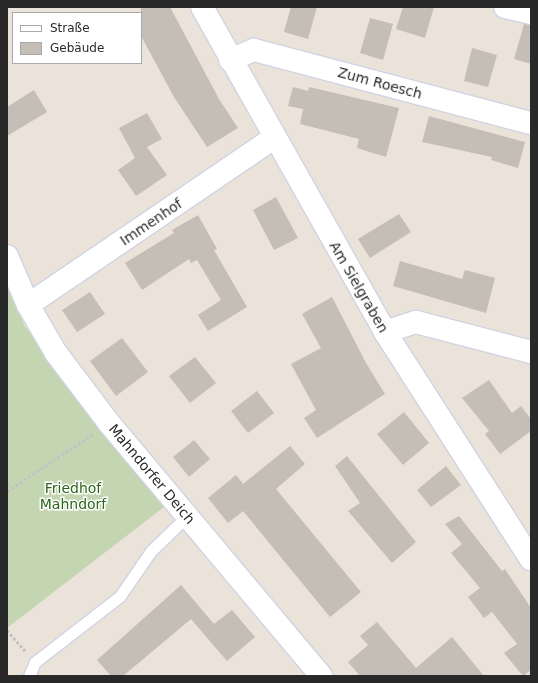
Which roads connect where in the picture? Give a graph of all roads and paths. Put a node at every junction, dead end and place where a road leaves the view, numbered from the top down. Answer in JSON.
{"nodes":[{"id":1,"x":202,"y":7,"type":"edge"},
{"id":2,"x":505,"y":7,"type":"edge"},
{"id":3,"x":531,"y":13,"type":"edge"},
{"id":4,"x":230,"y":60,"type":"junction"},
{"id":5,"x":531,"y":123,"type":"edge"},
{"id":6,"x":274,"y":138,"type":"junction"},
{"id":7,"x":7,"y":256,"type":"edge"},
{"id":8,"x":28,"y":305,"type":"junction"},
{"id":9,"x":385,"y":332,"type":"junction"},
{"id":10,"x":531,"y":352,"type":"edge"},
{"id":11,"x":109,"y":423,"type":"junction"},
{"id":12,"x":7,"y":491,"type":"edge"},
{"id":13,"x":188,"y":516,"type":"junction"},
{"id":14,"x":531,"y":559,"type":"edge"},
{"id":15,"x":7,"y":630,"type":"edge"},
{"id":16,"x":34,"y":662,"type":"junction"},
{"id":17,"x":29,"y":676,"type":"edge"},
{"id":18,"x":321,"y":676,"type":"edge"}],
"edges":[{"from":1,"to":4,"type":"street","name":"Am Sielgraben"},
{"from":2,"to":3,"type":"street"},
{"from":4,"to":5,"type":"street","name":"Zum Roesch"},
{"from":4,"to":6,"type":"street","name":"Am Sielgraben"},
{"from":6,"to":8,"type":"street","name":"Immenhof"},
{"from":6,"to":9,"type":"street","name":"Am Sielgraben"},
{"from":7,"to":8,"type":"street","name":"Mahndorfer Deich"},
{"from":8,"to":11,"type":"street","name":"Mahndorfer Deich"},
{"from":9,"to":10,"type":"street"},
{"from":9,"to":14,"type":"street","name":"Am Sielgraben"},
{"from":11,"to":12,"type":"path"},
{"from":11,"to":13,"type":"street","name":"Mahndorfer Deich"},
{"from":13,"to":16,"type":"lane"},
{"from":13,"to":18,"type":"street","name":"Mahndorfer Deich"},
{"from":15,"to":16,"type":"path"},
{"from":16,"to":17,"type":"lane"}]}
